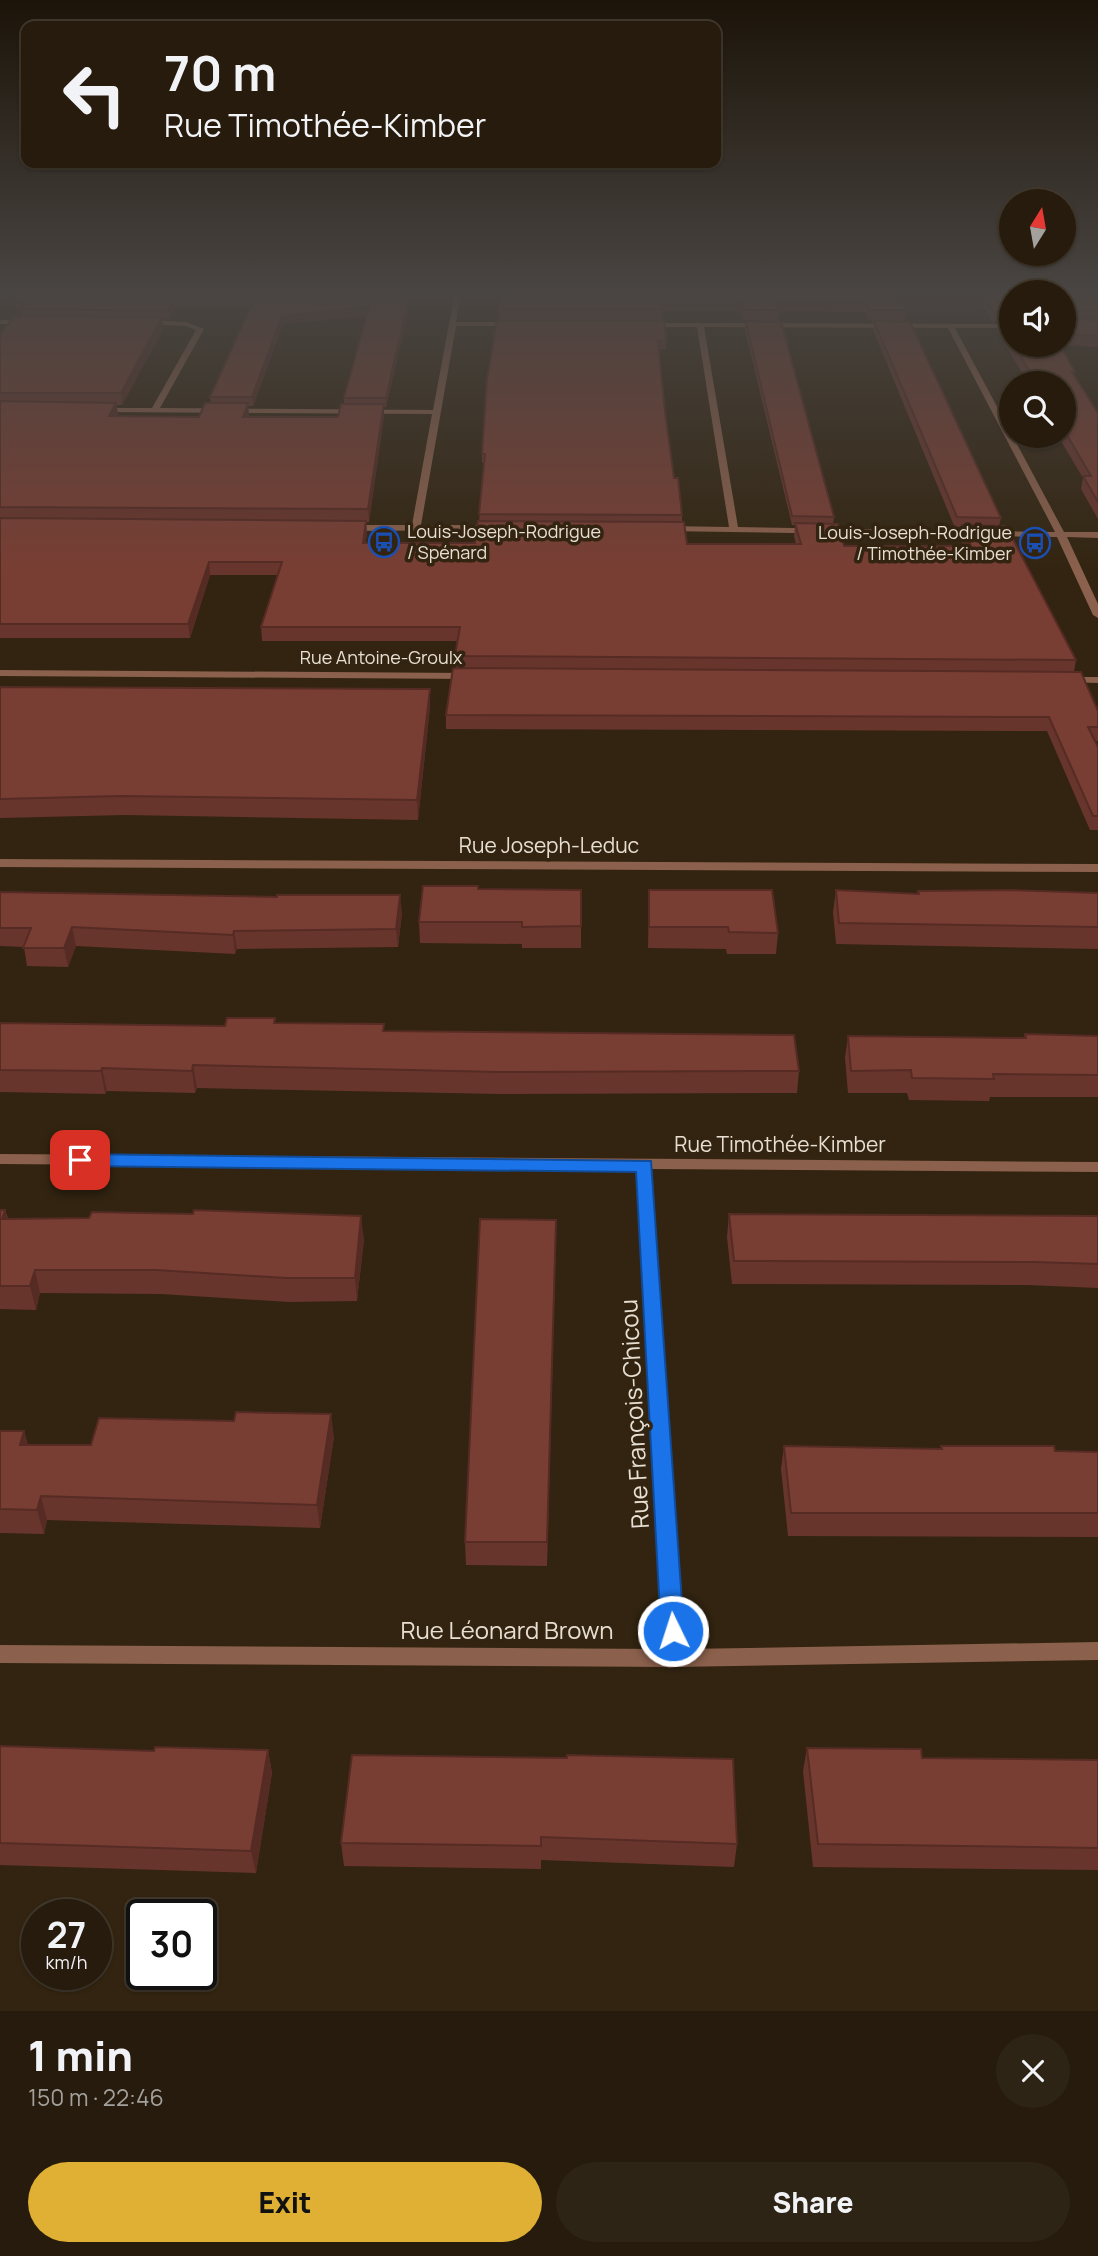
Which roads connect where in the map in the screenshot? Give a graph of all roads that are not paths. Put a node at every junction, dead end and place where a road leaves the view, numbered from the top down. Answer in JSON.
{"nodes":[{"id":1,"x":168,"y":386,"type":"edge"},
{"id":2,"x":441,"y":386,"type":"edge"},
{"id":3,"x":710,"y":386,"type":"edge"},
{"id":4,"x":982,"y":386,"type":"edge"},
{"id":5,"x":91,"y":410,"type":"edge"},
{"id":6,"x":155,"y":410,"type":"junction"},
{"id":7,"x":436,"y":412,"type":"junction"},
{"id":8,"x":332,"y":527,"type":"edge"},
{"id":9,"x":416,"y":528,"type":"junction"},
{"id":10,"x":512,"y":528,"type":"edge"},
{"id":11,"x":651,"y":529,"type":"edge"},
{"id":12,"x":734,"y":530,"type":"junction"},
{"id":13,"x":1061,"y":535,"type":"junction"},
{"id":14,"x":1098,"y":535,"type":"edge"},
{"id":15,"x":1098,"y":615,"type":"edge"},
{"id":16,"x":0,"y":673,"type":"edge"},
{"id":17,"x":486,"y":676,"type":"edge"},
{"id":18,"x":1056,"y":680,"type":"edge"},
{"id":19,"x":1098,"y":680,"type":"edge"},
{"id":20,"x":0,"y":863,"type":"edge"},
{"id":21,"x":1098,"y":868,"type":"edge"},
{"id":22,"x":0,"y":1159,"type":"edge"},
{"id":23,"x":644,"y":1166,"type":"junction"},
{"id":24,"x":1098,"y":1167,"type":"edge"},
{"id":25,"x":1098,"y":1651,"type":"edge"},
{"id":26,"x":0,"y":1654,"type":"edge"},
{"id":27,"x":674,"y":1658,"type":"junction"}],
"edges":[{"from":1,"to":6,"type":"street"},
{"from":2,"to":7,"type":"street"},
{"from":3,"to":12,"type":"street"},
{"from":4,"to":13,"type":"street"},
{"from":5,"to":6,"type":"street"},
{"from":6,"to":7,"type":"street"},
{"from":7,"to":9,"type":"street"},
{"from":8,"to":9,"type":"street"},
{"from":9,"to":10,"type":"street"},
{"from":11,"to":12,"type":"street"},
{"from":12,"to":13,"type":"street"},
{"from":13,"to":14,"type":"street"},
{"from":13,"to":15,"type":"street"},
{"from":16,"to":17,"type":"street","name":"Rue Antoine-Groulx"},
{"from":18,"to":19,"type":"street"},
{"from":20,"to":21,"type":"street","name":"Rue Joseph-Leduc"},
{"from":22,"to":23,"type":"street","name":"Rue Timothée-Kimber"},
{"from":23,"to":24,"type":"street","name":"Rue Timothée-Kimber"},
{"from":23,"to":27,"type":"street","name":"Rue François-Chicou"},
{"from":25,"to":27,"type":"street","name":"Rue Léonard Brown"},
{"from":26,"to":27,"type":"street","name":"Rue Léonard Brown"}]}
